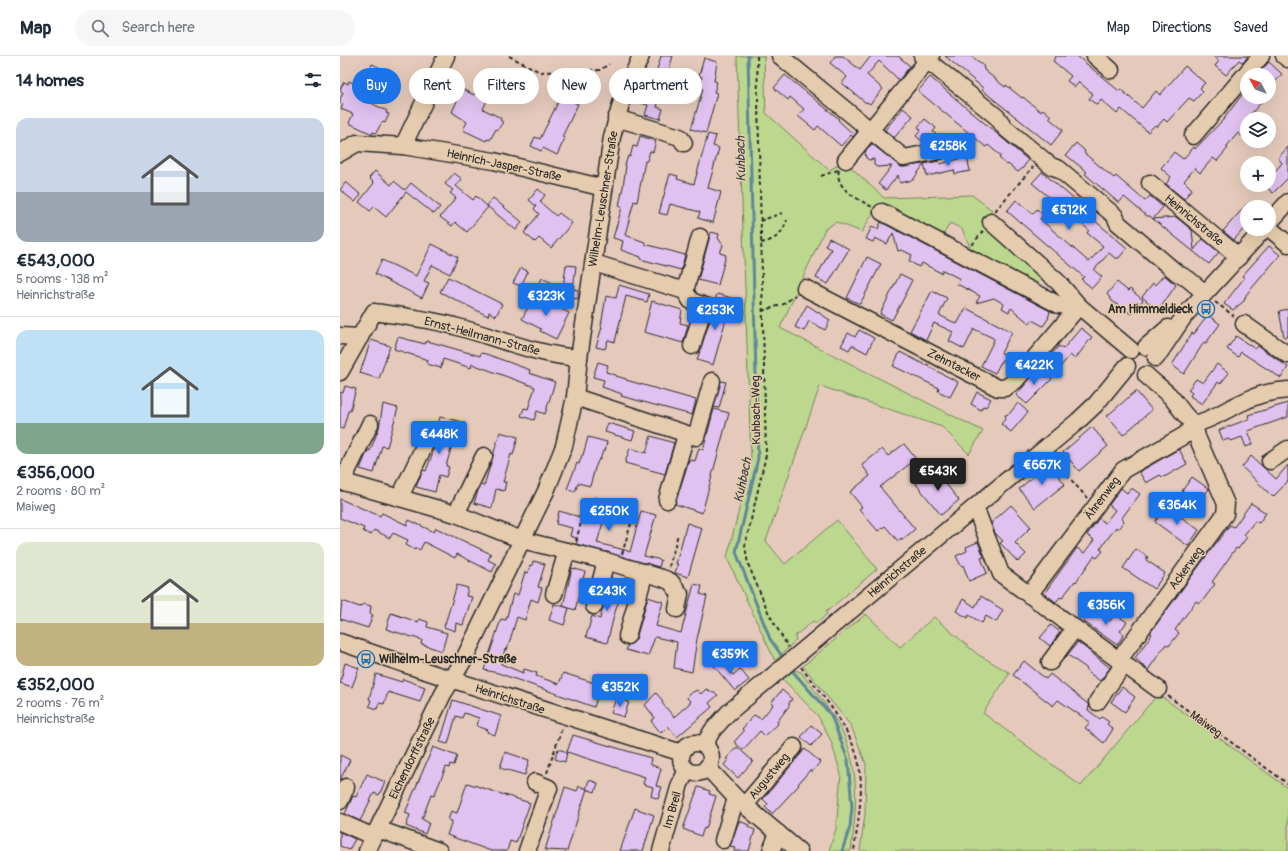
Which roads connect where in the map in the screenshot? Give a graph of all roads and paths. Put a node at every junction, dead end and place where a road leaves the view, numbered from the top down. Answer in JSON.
{"nodes":[{"id":1,"x":446,"y":56,"type":"edge"},
{"id":2,"x":509,"y":56,"type":"edge"},
{"id":3,"x":641,"y":56,"type":"edge"},
{"id":4,"x":757,"y":56,"type":"edge"},
{"id":5,"x":780,"y":56,"type":"edge"},
{"id":6,"x":1095,"y":56,"type":"edge"},
{"id":7,"x":1262,"y":56,"type":"edge"},
{"id":8,"x":1284,"y":56,"type":"edge"},
{"id":9,"x":927,"y":58,"type":"edge"},
{"id":10,"x":1288,"y":59,"type":"edge"},
{"id":11,"x":609,"y":64,"type":"dead end"},
{"id":12,"x":1111,"y":70,"type":"dead end"},
{"id":13,"x":616,"y":118,"type":"junction"},
{"id":14,"x":870,"y":130,"type":"junction"},
{"id":15,"x":1193,"y":136,"type":"dead end"},
{"id":16,"x":684,"y":143,"type":"dead end"},
{"id":17,"x":403,"y":146,"type":"junction"},
{"id":18,"x":939,"y":152,"type":"dead end"},
{"id":19,"x":340,"y":153,"type":"edge"},
{"id":20,"x":1041,"y":158,"type":"junction"},
{"id":21,"x":843,"y":165,"type":"junction"},
{"id":22,"x":822,"y":176,"type":"dead end"},
{"id":23,"x":1150,"y":183,"type":"dead end"},
{"id":24,"x":604,"y":188,"type":"junction"},
{"id":25,"x":1014,"y":189,"type":"dead end"},
{"id":26,"x":1288,"y":202,"type":"edge"},
{"id":27,"x":882,"y":212,"type":"joint"},
{"id":28,"x":782,"y":213,"type":"dead end"},
{"id":29,"x":1276,"y":215,"type":"edge"},
{"id":30,"x":787,"y":220,"type":"dead end"},
{"id":31,"x":760,"y":221,"type":"junction"},
{"id":32,"x":991,"y":222,"type":"dead end"},
{"id":33,"x":1276,"y":234,"type":"edge"},
{"id":34,"x":1258,"y":236,"type":"edge"},
{"id":35,"x":700,"y":237,"type":"dead end"},
{"id":36,"x":760,"y":243,"type":"junction"},
{"id":37,"x":1288,"y":244,"type":"edge"},
{"id":38,"x":1238,"y":258,"type":"junction"},
{"id":39,"x":594,"y":263,"type":"junction"},
{"id":40,"x":1058,"y":282,"type":"junction"},
{"id":41,"x":805,"y":288,"type":"joint"},
{"id":42,"x":685,"y":291,"type":"junction"},
{"id":43,"x":1205,"y":293,"type":"junction"},
{"id":44,"x":1045,"y":298,"type":"junction"},
{"id":45,"x":1079,"y":306,"type":"junction"},
{"id":46,"x":762,"y":311,"type":"junction"},
{"id":47,"x":1244,"y":324,"type":"joint"},
{"id":48,"x":340,"y":336,"type":"edge"},
{"id":49,"x":357,"y":341,"type":"junction"},
{"id":50,"x":692,"y":346,"type":"dead end"},
{"id":51,"x":1288,"y":355,"type":"edge"},
{"id":52,"x":579,"y":358,"type":"junction"},
{"id":53,"x":1142,"y":363,"type":"junction"},
{"id":54,"x":340,"y":372,"type":"edge"},
{"id":55,"x":712,"y":381,"type":"dead end"},
{"id":56,"x":1288,"y":390,"type":"edge"},
{"id":57,"x":575,"y":397,"type":"junction"},
{"id":58,"x":370,"y":424,"type":"dead end"},
{"id":59,"x":1194,"y":424,"type":"junction"},
{"id":60,"x":686,"y":435,"type":"junction"},
{"id":61,"x":427,"y":440,"type":"dead end"},
{"id":62,"x":1288,"y":449,"type":"edge"},
{"id":63,"x":1044,"y":450,"type":"junction"},
{"id":64,"x":484,"y":456,"type":"dead end"},
{"id":65,"x":1270,"y":461,"type":"dead end"},
{"id":66,"x":341,"y":482,"type":"edge"},
{"id":67,"x":400,"y":497,"type":"junction"},
{"id":68,"x":668,"y":500,"type":"dead end"},
{"id":69,"x":975,"y":507,"type":"junction"},
{"id":70,"x":1095,"y":507,"type":"junction"},
{"id":71,"x":585,"y":508,"type":"dead end"},
{"id":72,"x":456,"y":514,"type":"junction"},
{"id":73,"x":632,"y":520,"type":"dead end"},
{"id":74,"x":678,"y":534,"type":"dead end"},
{"id":75,"x":522,"y":540,"type":"junction"},
{"id":76,"x":570,"y":552,"type":"junction"},
{"id":77,"x":612,"y":563,"type":"junction"},
{"id":78,"x":645,"y":572,"type":"junction"},
{"id":79,"x":668,"y":581,"type":"junction"},
{"id":80,"x":554,"y":594,"type":"dead end"},
{"id":81,"x":1029,"y":595,"type":"junction"},
{"id":82,"x":594,"y":606,"type":"dead end"},
{"id":83,"x":677,"y":609,"type":"dead end"},
{"id":84,"x":1075,"y":628,"type":"junction"},
{"id":85,"x":627,"y":636,"type":"dead end"},
{"id":86,"x":340,"y":642,"type":"edge"},
{"id":87,"x":793,"y":657,"type":"junction"},
{"id":88,"x":1050,"y":662,"type":"dead end"},
{"id":89,"x":1122,"y":662,"type":"junction"},
{"id":90,"x":452,"y":680,"type":"junction"},
{"id":91,"x":1158,"y":688,"type":"joint"},
{"id":92,"x":1097,"y":702,"type":"dead end"},
{"id":93,"x":566,"y":717,"type":"junction"},
{"id":94,"x":704,"y":745,"type":"junction"},
{"id":95,"x":794,"y":747,"type":"dead end"},
{"id":96,"x":682,"y":753,"type":"junction"},
{"id":97,"x":708,"y":767,"type":"junction"},
{"id":98,"x":687,"y":770,"type":"junction"},
{"id":99,"x":539,"y":784,"type":"joint"},
{"id":100,"x":1288,"y":784,"type":"edge"},
{"id":101,"x":740,"y":801,"type":"junction"},
{"id":102,"x":340,"y":822,"type":"edge"},
{"id":103,"x":778,"y":833,"type":"junction"},
{"id":104,"x":373,"y":839,"type":"edge"},
{"id":105,"x":723,"y":840,"type":"dead end"},
{"id":106,"x":438,"y":851,"type":"edge"},
{"id":107,"x":527,"y":851,"type":"edge"},
{"id":108,"x":661,"y":851,"type":"edge"},
{"id":109,"x":771,"y":851,"type":"edge"},
{"id":110,"x":799,"y":851,"type":"edge"},
{"id":111,"x":854,"y":851,"type":"edge"}],
"edges":[{"from":1,"to":17,"type":"street"},
{"from":2,"to":11,"type":"path"},
{"from":3,"to":13,"type":"street","name":"Wilhelm-Leuschner-Straße"},
{"from":4,"to":31,"type":"path","name":"Kuhbach-Weg"},
{"from":5,"to":14,"type":"street"},
{"from":6,"to":12,"type":"street"},
{"from":7,"to":15,"type":"street"},
{"from":8,"to":10,"type":"street"},
{"from":9,"to":14,"type":"street"},
{"from":9,"to":20,"type":"street"},
{"from":13,"to":16,"type":"street"},
{"from":13,"to":24,"type":"street","name":"Wilhelm-Leuschner-Straße"},
{"from":14,"to":18,"type":"street"},
{"from":14,"to":21,"type":"street"},
{"from":17,"to":19,"type":"street","name":"Heinrich-Jasper-Straße"},
{"from":17,"to":24,"type":"street","name":"Heinrich-Jasper-Straße"},
{"from":20,"to":25,"type":"path"},
{"from":20,"to":43,"type":"street"},
{"from":21,"to":22,"type":"path"},
{"from":21,"to":27,"type":"path"},
{"from":23,"to":38,"type":"street","name":"Heinrichstraße"},
{"from":24,"to":39,"type":"street","name":"Wilhelm-Leuschner-Straße"},
{"from":26,"to":29,"type":"street"},
{"from":27,"to":44,"type":"street"},
{"from":28,"to":31,"type":"path"},
{"from":30,"to":36,"type":"path"},
{"from":31,"to":36,"type":"path","name":"Kuhbach-Weg"},
{"from":32,"to":40,"type":"street"},
{"from":33,"to":37,"type":"street"},
{"from":34,"to":38,"type":"street","name":"Heinrichstraße"},
{"from":35,"to":42,"type":"street"},
{"from":36,"to":46,"type":"path","name":"Kuhbach-Weg"},
{"from":38,"to":43,"type":"street","name":"Heinrichstraße"},
{"from":39,"to":42,"type":"street"},
{"from":39,"to":52,"type":"street","name":"Wilhelm-Leuschner-Straße"},
{"from":40,"to":44,"type":"street"},
{"from":40,"to":45,"type":"street"},
{"from":41,"to":45,"type":"street","name":"Zehntacker"},
{"from":41,"to":46,"type":"path"},
{"from":42,"to":50,"type":"street"},
{"from":43,"to":47,"type":"path"},
{"from":43,"to":53,"type":"street","name":"Heinrichstraße"},
{"from":44,"to":45,"type":"street"},
{"from":45,"to":53,"type":"street"},
{"from":46,"to":87,"type":"path","name":"Kuhbach-Weg"},
{"from":47,"to":51,"type":"street"},
{"from":48,"to":49,"type":"street"},
{"from":49,"to":52,"type":"street","name":"Ernst-Heilmann-Straße"},
{"from":49,"to":54,"type":"street"},
{"from":52,"to":57,"type":"street","name":"Wilhelm-Leuschner-Straße"},
{"from":53,"to":59,"type":"street"},
{"from":53,"to":63,"type":"street","name":"Heinrichstraße"},
{"from":55,"to":60,"type":"street"},
{"from":56,"to":59,"type":"street"},
{"from":57,"to":60,"type":"street"},
{"from":57,"to":75,"type":"street","name":"Wilhelm-Leuschner-Straße"},
{"from":58,"to":66,"type":"street"},
{"from":59,"to":70,"type":"street","name":"Ährenweg"},
{"from":59,"to":89,"type":"street","name":"Ackerweg"},
{"from":60,"to":68,"type":"street"},
{"from":61,"to":67,"type":"street"},
{"from":62,"to":65,"type":"street"},
{"from":63,"to":69,"type":"street","name":"Heinrichstraße"},
{"from":63,"to":70,"type":"path"},
{"from":64,"to":72,"type":"street"},
{"from":66,"to":67,"type":"street"},
{"from":67,"to":72,"type":"street"},
{"from":69,"to":81,"type":"street"},
{"from":69,"to":87,"type":"street","name":"Heinrichstraße"},
{"from":70,"to":81,"type":"street","name":"Ährenweg"},
{"from":71,"to":76,"type":"path"},
{"from":72,"to":75,"type":"street"},
{"from":73,"to":77,"type":"path"},
{"from":74,"to":79,"type":"path"},
{"from":75,"to":76,"type":"street"},
{"from":75,"to":90,"type":"street","name":"Wilhelm-Leuschner-Straße"},
{"from":76,"to":77,"type":"street"},
{"from":76,"to":80,"type":"street"},
{"from":77,"to":78,"type":"street"},
{"from":77,"to":82,"type":"street"},
{"from":78,"to":79,"type":"street"},
{"from":78,"to":85,"type":"street"},
{"from":79,"to":83,"type":"street"},
{"from":81,"to":84,"type":"street"},
{"from":84,"to":88,"type":"street"},
{"from":84,"to":89,"type":"street"},
{"from":86,"to":90,"type":"street","name":"Heinrichstraße"},
{"from":87,"to":94,"type":"street","name":"Heinrichstraße"},
{"from":87,"to":111,"type":"path","name":"Kuhbach-Weg"},
{"from":89,"to":91,"type":"street"},
{"from":89,"to":92,"type":"street"},
{"from":90,"to":93,"type":"street","name":"Heinrichstraße"},
{"from":90,"to":104,"type":"street","name":"Eichendorffstraße"},
{"from":91,"to":100,"type":"path","name":"Maiweg"},
{"from":93,"to":96,"type":"street","name":"Heinrichstraße"},
{"from":93,"to":99,"type":"path"},
{"from":94,"to":96,"type":"street"},
{"from":94,"to":97,"type":"street"},
{"from":95,"to":101,"type":"street","name":"Augustweg"},
{"from":96,"to":98,"type":"street"},
{"from":97,"to":98,"type":"street"},
{"from":97,"to":101,"type":"street","name":"Augustweg"},
{"from":98,"to":108,"type":"street","name":"Im Breil"},
{"from":99,"to":107,"type":"street"},
{"from":101,"to":103,"type":"street","name":"Augustweg"},
{"from":101,"to":105,"type":"street","name":"Augustweg"},
{"from":102,"to":104,"type":"street"},
{"from":103,"to":109,"type":"street"},
{"from":103,"to":110,"type":"street","name":"Augustweg"},
{"from":104,"to":106,"type":"street"}]}
